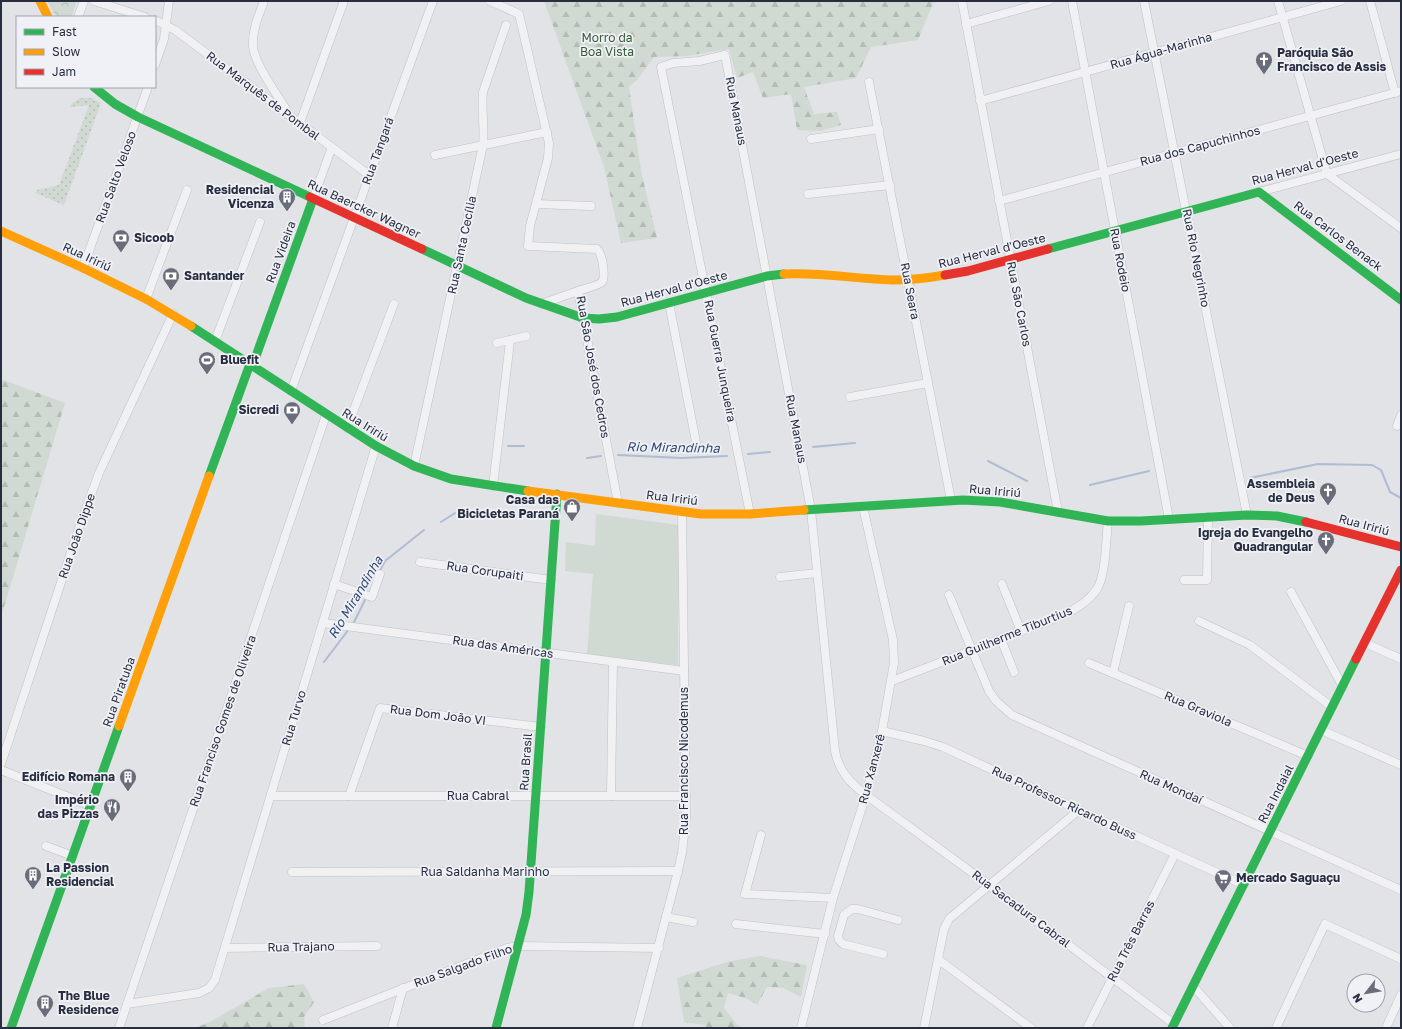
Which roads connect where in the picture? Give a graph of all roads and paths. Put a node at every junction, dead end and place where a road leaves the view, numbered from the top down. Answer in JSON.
{"nodes":[{"id":1,"x":40,"y":1,"type":"edge"},
{"id":2,"x":84,"y":1,"type":"edge"},
{"id":3,"x":94,"y":1,"type":"edge"},
{"id":4,"x":169,"y":1,"type":"edge"},
{"id":5,"x":264,"y":1,"type":"edge"},
{"id":6,"x":344,"y":1,"type":"edge"},
{"id":7,"x":432,"y":1,"type":"edge"},
{"id":8,"x":490,"y":1,"type":"edge"},
{"id":9,"x":962,"y":1,"type":"edge"},
{"id":10,"x":1049,"y":1,"type":"edge"},
{"id":11,"x":1072,"y":1,"type":"edge"},
{"id":12,"x":1144,"y":1,"type":"edge"},
{"id":13,"x":1278,"y":1,"type":"edge"},
{"id":14,"x":1341,"y":1,"type":"edge"},
{"id":15,"x":1370,"y":1,"type":"edge"},
{"id":16,"x":48,"y":16,"type":"edge"},
{"id":17,"x":78,"y":16,"type":"edge"},
{"id":18,"x":142,"y":16,"type":"edge"},
{"id":19,"x":1283,"y":17,"type":"junction"},
{"id":20,"x":156,"y":20,"type":"edge"},
{"id":21,"x":166,"y":24,"type":"junction"},
{"id":22,"x":966,"y":24,"type":"junction"},
{"id":23,"x":506,"y":25,"type":"dead end"},
{"id":24,"x":1155,"y":53,"type":"junction"},
{"id":25,"x":156,"y":62,"type":"edge"},
{"id":26,"x":661,"y":67,"type":"joint"},
{"id":27,"x":1085,"y":72,"type":"junction"},
{"id":28,"x":869,"y":82,"type":"dead end"},
{"id":29,"x":95,"y":88,"type":"edge"},
{"id":30,"x":148,"y":88,"type":"edge"},
{"id":31,"x":1398,"y":92,"type":"edge"},
{"id":32,"x":980,"y":101,"type":"junction"},
{"id":33,"x":290,"y":116,"type":"junction"},
{"id":34,"x":1310,"y":116,"type":"junction"},
{"id":35,"x":138,"y":117,"type":"junction"},
{"id":36,"x":300,"y":124,"type":"junction"},
{"id":37,"x":879,"y":129,"type":"junction"},
{"id":38,"x":547,"y":132,"type":"junction"},
{"id":39,"x":811,"y":139,"type":"dead end"},
{"id":40,"x":483,"y":145,"type":"junction"},
{"id":41,"x":332,"y":148,"type":"junction"},
{"id":42,"x":1175,"y":153,"type":"junction"},
{"id":43,"x":1401,"y":154,"type":"edge"},
{"id":44,"x":435,"y":155,"type":"dead end"},
{"id":45,"x":1104,"y":173,"type":"junction"},
{"id":46,"x":1327,"y":174,"type":"junction"},
{"id":47,"x":369,"y":175,"type":"junction"},
{"id":48,"x":890,"y":185,"type":"junction"},
{"id":49,"x":187,"y":190,"type":"dead end"},
{"id":50,"x":1260,"y":192,"type":"junction"},
{"id":51,"x":808,"y":194,"type":"dead end"},
{"id":52,"x":313,"y":199,"type":"junction"},
{"id":53,"x":1000,"y":201,"type":"junction"},
{"id":54,"x":536,"y":204,"type":"junction"},
{"id":55,"x":591,"y":206,"type":"dead end"},
{"id":56,"x":1186,"y":212,"type":"junction"},
{"id":57,"x":354,"y":217,"type":"junction"},
{"id":58,"x":260,"y":222,"type":"dead end"},
{"id":59,"x":1401,"y":228,"type":"edge"},
{"id":60,"x":1,"y":231,"type":"edge"},
{"id":61,"x":1115,"y":231,"type":"junction"},
{"id":62,"x":1010,"y":259,"type":"junction"},
{"id":63,"x":457,"y":265,"type":"junction"},
{"id":64,"x":83,"y":268,"type":"junction"},
{"id":65,"x":767,"y":276,"type":"junction"},
{"id":66,"x":908,"y":280,"type":"junction"},
{"id":67,"x":578,"y":291,"type":"junction"},
{"id":68,"x":706,"y":292,"type":"junction"},
{"id":69,"x":146,"y":299,"type":"junction"},
{"id":70,"x":1401,"y":300,"type":"edge"},
{"id":71,"x":669,"y":303,"type":"junction"},
{"id":72,"x":394,"y":304,"type":"dead end"},
{"id":73,"x":541,"y":304,"type":"junction"},
{"id":74,"x":172,"y":314,"type":"junction"},
{"id":75,"x":583,"y":318,"type":"junction"},
{"id":76,"x":526,"y":336,"type":"dead end"},
{"id":77,"x":215,"y":341,"type":"junction"},
{"id":78,"x":510,"y":341,"type":"junction"},
{"id":79,"x":497,"y":343,"type":"dead end"},
{"id":80,"x":250,"y":364,"type":"junction"},
{"id":81,"x":928,"y":383,"type":"junction"},
{"id":82,"x":291,"y":391,"type":"junction"},
{"id":83,"x":850,"y":397,"type":"dead end"},
{"id":84,"x":326,"y":415,"type":"junction"},
{"id":85,"x":1401,"y":415,"type":"edge"},
{"id":86,"x":1397,"y":426,"type":"dead end"},
{"id":87,"x":347,"y":428,"type":"junction"},
{"id":88,"x":376,"y":446,"type":"junction"},
{"id":89,"x":697,"y":448,"type":"dead end"},
{"id":90,"x":414,"y":466,"type":"junction"},
{"id":91,"x":493,"y":486,"type":"junction"},
{"id":92,"x":557,"y":494,"type":"junction"},
{"id":93,"x":951,"y":500,"type":"junction"},
{"id":94,"x":618,"y":503,"type":"junction"},
{"id":95,"x":863,"y":506,"type":"junction"},
{"id":96,"x":811,"y":510,"type":"junction"},
{"id":97,"x":682,"y":512,"type":"junction"},
{"id":98,"x":1058,"y":512,"type":"junction"},
{"id":99,"x":750,"y":514,"type":"junction"},
{"id":100,"x":1247,"y":515,"type":"junction"},
{"id":101,"x":1208,"y":517,"type":"junction"},
{"id":102,"x":1169,"y":519,"type":"junction"},
{"id":103,"x":1108,"y":521,"type":"junction"},
{"id":104,"x":1401,"y":547,"type":"edge"},
{"id":105,"x":420,"y":562,"type":"dead end"},
{"id":106,"x":1401,"y":570,"type":"edge"},
{"id":107,"x":817,"y":573,"type":"junction"},
{"id":108,"x":380,"y":574,"type":"dead end"},
{"id":109,"x":780,"y":578,"type":"dead end"},
{"id":110,"x":551,"y":580,"type":"junction"},
{"id":111,"x":1184,"y":580,"type":"dead end"},
{"id":112,"x":334,"y":584,"type":"junction"},
{"id":113,"x":1002,"y":584,"type":"dead end"},
{"id":114,"x":1291,"y":592,"type":"dead end"},
{"id":115,"x":949,"y":595,"type":"dead end"},
{"id":116,"x":1129,"y":606,"type":"dead end"},
{"id":117,"x":1199,"y":622,"type":"dead end"},
{"id":118,"x":322,"y":623,"type":"junction"},
{"id":119,"x":1021,"y":632,"type":"junction"},
{"id":120,"x":1002,"y":639,"type":"junction"},
{"id":121,"x":1365,"y":643,"type":"junction"},
{"id":122,"x":972,"y":651,"type":"junction"},
{"id":123,"x":546,"y":653,"type":"junction"},
{"id":124,"x":1401,"y":659,"type":"edge"},
{"id":125,"x":613,"y":662,"type":"junction"},
{"id":126,"x":1088,"y":663,"type":"dead end"},
{"id":127,"x":684,"y":671,"type":"junction"},
{"id":128,"x":1014,"y":672,"type":"dead end"},
{"id":129,"x":1113,"y":674,"type":"junction"},
{"id":130,"x":892,"y":681,"type":"junction"},
{"id":131,"x":1343,"y":687,"type":"junction"},
{"id":132,"x":1332,"y":708,"type":"junction"},
{"id":133,"x":541,"y":727,"type":"junction"},
{"id":134,"x":1321,"y":730,"type":"junction"},
{"id":135,"x":882,"y":731,"type":"junction"},
{"id":136,"x":1308,"y":756,"type":"junction"},
{"id":137,"x":1,"y":764,"type":"edge"},
{"id":138,"x":1401,"y":765,"type":"edge"},
{"id":139,"x":1,"y":770,"type":"edge"},
{"id":140,"x":866,"y":795,"type":"junction"},
{"id":141,"x":271,"y":796,"type":"junction"},
{"id":142,"x":350,"y":796,"type":"junction"},
{"id":143,"x":536,"y":796,"type":"junction"},
{"id":144,"x":611,"y":796,"type":"junction"},
{"id":145,"x":686,"y":796,"type":"junction"},
{"id":146,"x":91,"y":806,"type":"junction"},
{"id":147,"x":1079,"y":810,"type":"junction"},
{"id":148,"x":1271,"y":831,"type":"junction"},
{"id":149,"x":761,"y":835,"type":"dead end"},
{"id":150,"x":46,"y":846,"type":"dead end"},
{"id":151,"x":1175,"y":854,"type":"junction"},
{"id":152,"x":73,"y":856,"type":"junction"},
{"id":153,"x":678,"y":871,"type":"junction"},
{"id":154,"x":292,"y":872,"type":"dead end"},
{"id":155,"x":531,"y":872,"type":"junction"},
{"id":156,"x":989,"y":885,"type":"junction"},
{"id":157,"x":1244,"y":885,"type":"junction"},
{"id":158,"x":1401,"y":890,"type":"edge"},
{"id":159,"x":833,"y":898,"type":"junction"},
{"id":160,"x":666,"y":916,"type":"junction"},
{"id":161,"x":829,"y":916,"type":"junction"},
{"id":162,"x":842,"y":919,"type":"junction"},
{"id":163,"x":898,"y":920,"type":"dead end"},
{"id":164,"x":693,"y":922,"type":"dead end"},
{"id":165,"x":736,"y":924,"type":"dead end"},
{"id":166,"x":824,"y":934,"type":"junction"},
{"id":167,"x":377,"y":946,"type":"dead end"},
{"id":168,"x":518,"y":946,"type":"junction"},
{"id":169,"x":225,"y":948,"type":"junction"},
{"id":170,"x":658,"y":948,"type":"junction"},
{"id":171,"x":883,"y":954,"type":"dead end"},
{"id":172,"x":1401,"y":959,"type":"edge"},
{"id":173,"x":939,"y":960,"type":"junction"},
{"id":174,"x":1113,"y":977,"type":"junction"},
{"id":175,"x":1193,"y":986,"type":"junction"},
{"id":176,"x":403,"y":988,"type":"junction"},
{"id":177,"x":1401,"y":995,"type":"edge"},
{"id":178,"x":127,"y":1004,"type":"junction"},
{"id":179,"x":322,"y":1020,"type":"dead end"},
{"id":180,"x":1173,"y":1026,"type":"edge"},
{"id":181,"x":11,"y":1028,"type":"edge"},
{"id":182,"x":119,"y":1028,"type":"edge"},
{"id":183,"x":392,"y":1028,"type":"edge"},
{"id":184,"x":496,"y":1028,"type":"edge"},
{"id":185,"x":637,"y":1028,"type":"edge"},
{"id":186,"x":801,"y":1028,"type":"edge"},
{"id":187,"x":924,"y":1028,"type":"edge"},
{"id":188,"x":1031,"y":1028,"type":"edge"},
{"id":189,"x":1087,"y":1028,"type":"edge"},
{"id":190,"x":1230,"y":1028,"type":"edge"},
{"id":191,"x":1276,"y":1028,"type":"edge"},
{"id":192,"x":1386,"y":1028,"type":"edge"}],
"edges":[{"from":1,"to":16,"type":"main road"},
{"from":2,"to":17,"type":"street"},
{"from":3,"to":18,"type":"street"},
{"from":4,"to":21,"type":"street"},
{"from":5,"to":33,"type":"street"},
{"from":6,"to":36,"type":"street"},
{"from":7,"to":47,"type":"street","name":"Rua Tangará"},
{"from":8,"to":38,"type":"street","name":"Rua São José dos Cedros"},
{"from":9,"to":22,"type":"street","name":"Rua São Carlos"},
{"from":10,"to":22,"type":"street"},
{"from":11,"to":27,"type":"street","name":"Rua Rodeio"},
{"from":12,"to":24,"type":"street","name":"Rua Rio Negrinho"},
{"from":13,"to":19,"type":"street"},
{"from":14,"to":19,"type":"street","name":"Rua Água-Marinha"},
{"from":15,"to":31,"type":"street"},
{"from":19,"to":24,"type":"street","name":"Rua Água-Marinha"},
{"from":19,"to":34,"type":"street"},
{"from":20,"to":21,"type":"street","name":"Rua Marquês de Pombal"},
{"from":21,"to":25,"type":"street"},
{"from":21,"to":33,"type":"street","name":"Rua Marquês de Pombal"},
{"from":22,"to":32,"type":"street","name":"Rua São Carlos"},
{"from":23,"to":40,"type":"street","name":"Rua Santa Cecília"},
{"from":24,"to":27,"type":"street","name":"Rua Água-Marinha"},
{"from":24,"to":42,"type":"street","name":"Rua Rio Negrinho"},
{"from":26,"to":65,"type":"street","name":"Rua Manaus"},
{"from":26,"to":68,"type":"street","name":"Rua Guerra Junqueira"},
{"from":27,"to":32,"type":"street","name":"Rua Água-Marinha"},
{"from":27,"to":45,"type":"street","name":"Rua Rodeio"},
{"from":28,"to":37,"type":"street","name":"Rua Seara"},
{"from":29,"to":35,"type":"main road","name":"Rua Baercker Wagner"},
{"from":30,"to":35,"type":"street","name":"Rua Salto Veloso"},
{"from":31,"to":34,"type":"street","name":"Rua dos Capuchinhos"},
{"from":32,"to":53,"type":"street","name":"Rua São Carlos"},
{"from":33,"to":36,"type":"street","name":"Rua Marquês de Pombal"},
{"from":34,"to":42,"type":"street","name":"Rua dos Capuchinhos"},
{"from":34,"to":46,"type":"street"},
{"from":35,"to":52,"type":"main road","name":"Rua Baercker Wagner"},
{"from":35,"to":64,"type":"street","name":"Rua Salto Veloso"},
{"from":36,"to":41,"type":"street","name":"Rua Marquês de Pombal"},
{"from":37,"to":39,"type":"street"},
{"from":37,"to":48,"type":"street","name":"Rua Seara"},
{"from":38,"to":40,"type":"street"},
{"from":38,"to":54,"type":"street","name":"Rua São José dos Cedros"},
{"from":40,"to":44,"type":"street"},
{"from":40,"to":63,"type":"street","name":"Rua Santa Cecília"},
{"from":41,"to":47,"type":"street","name":"Rua Marquês de Pombal"},
{"from":41,"to":52,"type":"street","name":"Rua Videira"},
{"from":42,"to":45,"type":"street","name":"Rua dos Capuchinhos"},
{"from":42,"to":56,"type":"street","name":"Rua Rio Negrinho"},
{"from":43,"to":46,"type":"street","name":"Rua Herval d'Oeste"},
{"from":45,"to":53,"type":"street","name":"Rua dos Capuchinhos"},
{"from":45,"to":61,"type":"street","name":"Rua Rodeio"},
{"from":46,"to":50,"type":"street","name":"Rua Herval d'Oeste"},
{"from":46,"to":59,"type":"street"},
{"from":47,"to":57,"type":"street","name":"Rua Tangará"},
{"from":48,"to":51,"type":"street"},
{"from":48,"to":66,"type":"street","name":"Rua Seara"},
{"from":49,"to":69,"type":"street"},
{"from":50,"to":56,"type":"main road","name":"Rua Herval d'Oeste"},
{"from":50,"to":70,"type":"main road","name":"Rua Carlos Benack"},
{"from":52,"to":57,"type":"main road","name":"Rua Baercker Wagner"},
{"from":52,"to":80,"type":"main road","name":"Rua Videira"},
{"from":53,"to":62,"type":"street","name":"Rua São Carlos"},
{"from":54,"to":55,"type":"street"},
{"from":54,"to":67,"type":"street","name":"Rua São José dos Cedros"},
{"from":56,"to":61,"type":"main road","name":"Rua Herval d'Oeste"},
{"from":56,"to":100,"type":"street","name":"Rua Rio Negrinho"},
{"from":57,"to":63,"type":"main road","name":"Rua Baercker Wagner"},
{"from":57,"to":82,"type":"street","name":"Rua Tangará"},
{"from":58,"to":77,"type":"street"},
{"from":60,"to":64,"type":"main road","name":"Rua Iririú"},
{"from":61,"to":62,"type":"main road","name":"Rua Herval d'Oeste"},
{"from":61,"to":102,"type":"street","name":"Rua Rodeio"},
{"from":62,"to":66,"type":"main road","name":"Rua Herval d'Oeste"},
{"from":62,"to":98,"type":"street","name":"Rua São Carlos"},
{"from":63,"to":73,"type":"main road","name":"Rua Baercker Wagner"},
{"from":63,"to":90,"type":"street","name":"Rua Santa Cecília"},
{"from":64,"to":69,"type":"main road","name":"Rua Iririú"},
{"from":65,"to":66,"type":"main road","name":"Rua Herval d'Oeste"},
{"from":65,"to":68,"type":"main road","name":"Rua Herval d'Oeste"},
{"from":65,"to":96,"type":"street","name":"Rua Manaus"},
{"from":66,"to":81,"type":"street","name":"Rua Seara"},
{"from":67,"to":73,"type":"street"},
{"from":67,"to":75,"type":"street","name":"Rua São José dos Cedros"},
{"from":68,"to":71,"type":"main road","name":"Rua Herval d'Oeste"},
{"from":68,"to":99,"type":"street","name":"Rua Guerra Junqueira"},
{"from":69,"to":74,"type":"main road","name":"Rua Iririú"},
{"from":71,"to":75,"type":"main road","name":"Rua Herval d'Oeste"},
{"from":71,"to":89,"type":"street"},
{"from":72,"to":87,"type":"street"},
{"from":73,"to":75,"type":"main road","name":"Rua Baercker Wagner"},
{"from":74,"to":77,"type":"main road","name":"Rua Iririú"},
{"from":74,"to":137,"type":"street","name":"Rua João Dippe"},
{"from":75,"to":94,"type":"street","name":"Rua São José dos Cedros"},
{"from":76,"to":78,"type":"street"},
{"from":77,"to":80,"type":"main road","name":"Rua Iririú"},
{"from":78,"to":79,"type":"street"},
{"from":78,"to":91,"type":"street"},
{"from":80,"to":82,"type":"main road","name":"Rua Iririú"},
{"from":80,"to":146,"type":"main road","name":"Rua Piratuba"},
{"from":81,"to":83,"type":"street"},
{"from":81,"to":93,"type":"street","name":"Rua Seara"},
{"from":82,"to":84,"type":"main road","name":"Rua Iririú"},
{"from":84,"to":87,"type":"main road","name":"Rua Iririú"},
{"from":84,"to":178,"type":"street","name":"Rua Franciso Gomes de Oliveira"},
{"from":85,"to":86,"type":"street"},
{"from":87,"to":88,"type":"main road","name":"Rua Iririú"},
{"from":88,"to":90,"type":"main road","name":"Rua Iririú"},
{"from":88,"to":112,"type":"street","name":"Rua Turvo"},
{"from":90,"to":91,"type":"main road","name":"Rua Iririú"},
{"from":91,"to":92,"type":"main road","name":"Rua Iririú"},
{"from":92,"to":94,"type":"main road","name":"Rua Iririú"},
{"from":92,"to":110,"type":"main road","name":"Rua Brasil"},
{"from":93,"to":95,"type":"main road","name":"Rua Iririú"},
{"from":93,"to":98,"type":"main road","name":"Rua Iririú"},
{"from":94,"to":97,"type":"main road","name":"Rua Iririú"},
{"from":95,"to":96,"type":"main road","name":"Rua Iririú"},
{"from":95,"to":130,"type":"street","name":"Rua Xanxerê"},
{"from":96,"to":99,"type":"main road","name":"Rua Iririú"},
{"from":96,"to":107,"type":"street","name":"Rua Manaus"},
{"from":97,"to":99,"type":"main road","name":"Rua Iririú"},
{"from":97,"to":127,"type":"street","name":"Rua Francisco Nicodemus"},
{"from":98,"to":103,"type":"main road","name":"Rua Iririú"},
{"from":100,"to":101,"type":"main road","name":"Rua Iririú"},
{"from":100,"to":104,"type":"main road","name":"Rua Iririú"},
{"from":101,"to":102,"type":"main road","name":"Rua Iririú"},
{"from":101,"to":111,"type":"street"},
{"from":102,"to":103,"type":"main road","name":"Rua Iririú"},
{"from":103,"to":119,"type":"street","name":"Rua Guilherme Tiburtius"},
{"from":105,"to":110,"type":"street","name":"Rua Corupaiti"},
{"from":106,"to":121,"type":"main road","name":"Rua Indaial"},
{"from":107,"to":109,"type":"street"},
{"from":107,"to":140,"type":"street","name":"Rua Manaus"},
{"from":108,"to":112,"type":"street"},
{"from":110,"to":123,"type":"main road","name":"Rua Brasil"},
{"from":112,"to":118,"type":"street","name":"Rua Turvo"},
{"from":113,"to":119,"type":"street"},
{"from":114,"to":131,"type":"street"},
{"from":115,"to":122,"type":"street","name":"Rua Mondaí"},
{"from":116,"to":129,"type":"street"},
{"from":117,"to":132,"type":"street"},
{"from":118,"to":123,"type":"street","name":"Rua das Américas"},
{"from":118,"to":141,"type":"street","name":"Rua Turvo"},
{"from":119,"to":120,"type":"street","name":"Rua Guilherme Tiburtius"},
{"from":120,"to":122,"type":"street","name":"Rua Guilherme Tiburtius"},
{"from":120,"to":128,"type":"street"},
{"from":121,"to":124,"type":"street"},
{"from":121,"to":131,"type":"main road","name":"Rua Indaial"},
{"from":122,"to":130,"type":"street","name":"Rua Guilherme Tiburtius"},
{"from":122,"to":148,"type":"street","name":"Rua Mondaí"},
{"from":123,"to":125,"type":"street","name":"Rua das Américas"},
{"from":123,"to":133,"type":"main road","name":"Rua Brasil"},
{"from":125,"to":127,"type":"street","name":"Rua das Américas"},
{"from":125,"to":144,"type":"street"},
{"from":126,"to":129,"type":"street","name":"Rua Graviola"},
{"from":127,"to":145,"type":"street","name":"Rua Francisco Nicodemus"},
{"from":129,"to":136,"type":"street","name":"Rua Graviola"},
{"from":130,"to":135,"type":"street","name":"Rua Xanxerê"},
{"from":131,"to":132,"type":"main road","name":"Rua Indaial"},
{"from":132,"to":134,"type":"main road","name":"Rua Indaial"},
{"from":133,"to":142,"type":"street","name":"Rua Dom João VI"},
{"from":133,"to":143,"type":"main road","name":"Rua Brasil"},
{"from":134,"to":136,"type":"main road","name":"Rua Indaial"},
{"from":134,"to":138,"type":"street"},
{"from":135,"to":140,"type":"street","name":"Rua Xanxerê"},
{"from":135,"to":147,"type":"street","name":"Rua Professor Ricardo Buss"},
{"from":136,"to":148,"type":"main road","name":"Rua Indaial"},
{"from":139,"to":146,"type":"street"},
{"from":140,"to":156,"type":"street","name":"Rua Sacadura Cabral"},
{"from":140,"to":159,"type":"street","name":"Rua Xanxerê"},
{"from":141,"to":142,"type":"street","name":"Rua Cabral"},
{"from":141,"to":169,"type":"street","name":"Rua Turvo"},
{"from":142,"to":143,"type":"street","name":"Rua Cabral"},
{"from":143,"to":144,"type":"street","name":"Rua Cabral"},
{"from":143,"to":155,"type":"main road","name":"Rua Brasil"},
{"from":144,"to":145,"type":"street","name":"Rua Cabral"},
{"from":145,"to":153,"type":"street","name":"Rua Francisco Nicodemus"},
{"from":146,"to":152,"type":"main road","name":"Rua Piratuba"},
{"from":147,"to":151,"type":"street","name":"Rua Professor Ricardo Buss"},
{"from":147,"to":156,"type":"street"},
{"from":148,"to":157,"type":"main road","name":"Rua Indaial"},
{"from":148,"to":158,"type":"street","name":"Rua Mondaí"},
{"from":149,"to":159,"type":"street"},
{"from":150,"to":152,"type":"street"},
{"from":151,"to":157,"type":"street","name":"Rua Professor Ricardo Buss"},
{"from":151,"to":174,"type":"street","name":"Rua Três Barras"},
{"from":152,"to":181,"type":"main road","name":"Rua Piratuba"},
{"from":153,"to":155,"type":"street","name":"Rua Saldanha Marinho"},
{"from":153,"to":160,"type":"street","name":"Rua Francisco Nicodemus"},
{"from":154,"to":155,"type":"street","name":"Rua Saldanha Marinho"},
{"from":155,"to":168,"type":"main road","name":"Rua Brasil"},
{"from":156,"to":173,"type":"street"},
{"from":156,"to":174,"type":"street","name":"Rua Sacadura Cabral"},
{"from":157,"to":175,"type":"main road","name":"Rua Indaial"},
{"from":159,"to":161,"type":"street","name":"Rua Xanxerê"},
{"from":160,"to":164,"type":"street"},
{"from":160,"to":170,"type":"street","name":"Rua Francisco Nicodemus"},
{"from":161,"to":162,"type":"street"},
{"from":161,"to":166,"type":"street","name":"Rua Xanxerê"},
{"from":162,"to":163,"type":"street"},
{"from":162,"to":171,"type":"street"},
{"from":165,"to":166,"type":"street"},
{"from":166,"to":186,"type":"street","name":"Rua Xanxerê"},
{"from":167,"to":169,"type":"street","name":"Rua Trajano"},
{"from":168,"to":170,"type":"street","name":"Rua Salgado Filho"},
{"from":168,"to":176,"type":"street","name":"Rua Salgado Filho"},
{"from":168,"to":184,"type":"main road","name":"Rua Brasil"},
{"from":169,"to":178,"type":"street","name":"Rua Turvo"},
{"from":170,"to":185,"type":"street","name":"Rua Francisco Nicodemus"},
{"from":172,"to":191,"type":"street"},
{"from":173,"to":187,"type":"street"},
{"from":173,"to":188,"type":"street"},
{"from":174,"to":180,"type":"street","name":"Rua Sacadura Cabral"},
{"from":174,"to":189,"type":"street","name":"Rua Três Barras"},
{"from":175,"to":180,"type":"main road","name":"Rua Indaial"},
{"from":175,"to":190,"type":"street"},
{"from":176,"to":179,"type":"street","name":"Rua Salgado Filho"},
{"from":176,"to":183,"type":"street"},
{"from":177,"to":192,"type":"street"},
{"from":178,"to":182,"type":"street","name":"Rua Franciso Gomes de Oliveira"}]}
